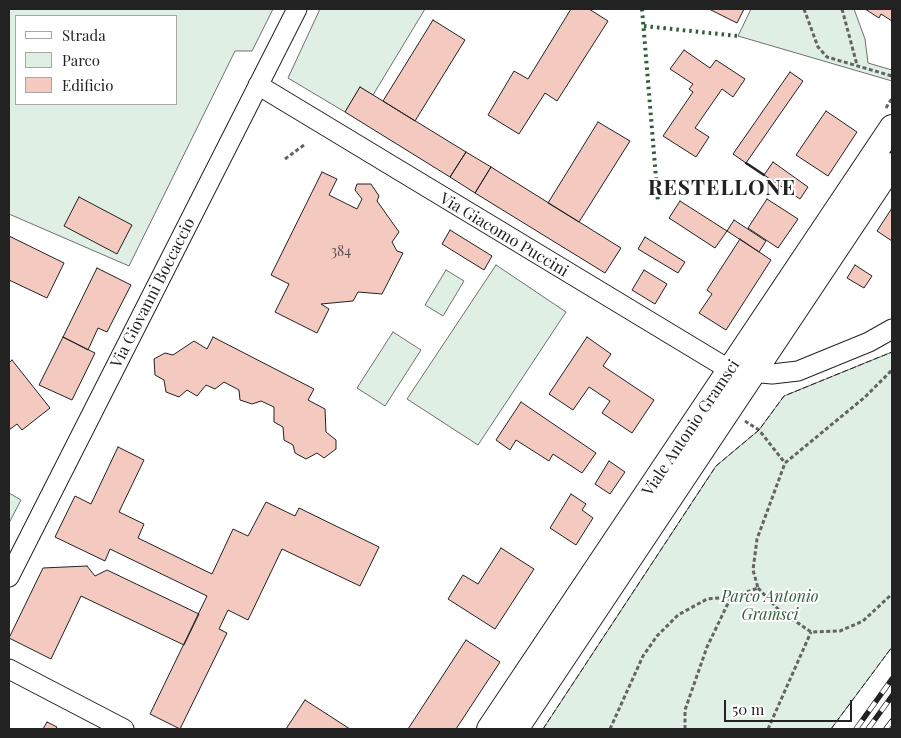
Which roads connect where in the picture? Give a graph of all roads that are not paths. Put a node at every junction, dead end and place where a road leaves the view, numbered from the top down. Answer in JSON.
{"nodes":[{"id":1,"x":297,"y":9,"type":"edge"},
{"id":2,"x":258,"y":86,"type":"junction"},
{"id":3,"x":892,"y":126,"type":"edge"},
{"id":4,"x":892,"y":164,"type":"edge"},
{"id":5,"x":892,"y":329,"type":"edge"},
{"id":6,"x":730,"y":370,"type":"junction"},
{"id":7,"x":754,"y":374,"type":"junction"},
{"id":8,"x":9,"y":577,"type":"edge"},
{"id":9,"x":9,"y":669,"type":"edge"},
{"id":10,"x":124,"y":729,"type":"edge"},
{"id":11,"x":489,"y":729,"type":"edge"},
{"id":12,"x":516,"y":729,"type":"edge"}],
"edges":[{"from":1,"to":2,"type":"street","name":"Via Giovanni Boccaccio"},
{"from":2,"to":6,"type":"street","name":"Via Giacomo Puccini"},
{"from":2,"to":8,"type":"street","name":"Via Giovanni Boccaccio"},
{"from":3,"to":6,"type":"main road","name":"Viale Antonio Gramsci"},
{"from":4,"to":7,"type":"main road","name":"Viale Antonio Gramsci"},
{"from":5,"to":7,"type":"street","name":"Via Giacomo Puccini"},
{"from":6,"to":7,"type":"street","name":"Via Giacomo Puccini"},
{"from":6,"to":11,"type":"main road","name":"Viale Antonio Gramsci"},
{"from":7,"to":12,"type":"main road","name":"Viale Antonio Gramsci"},
{"from":9,"to":10,"type":"street"}]}
